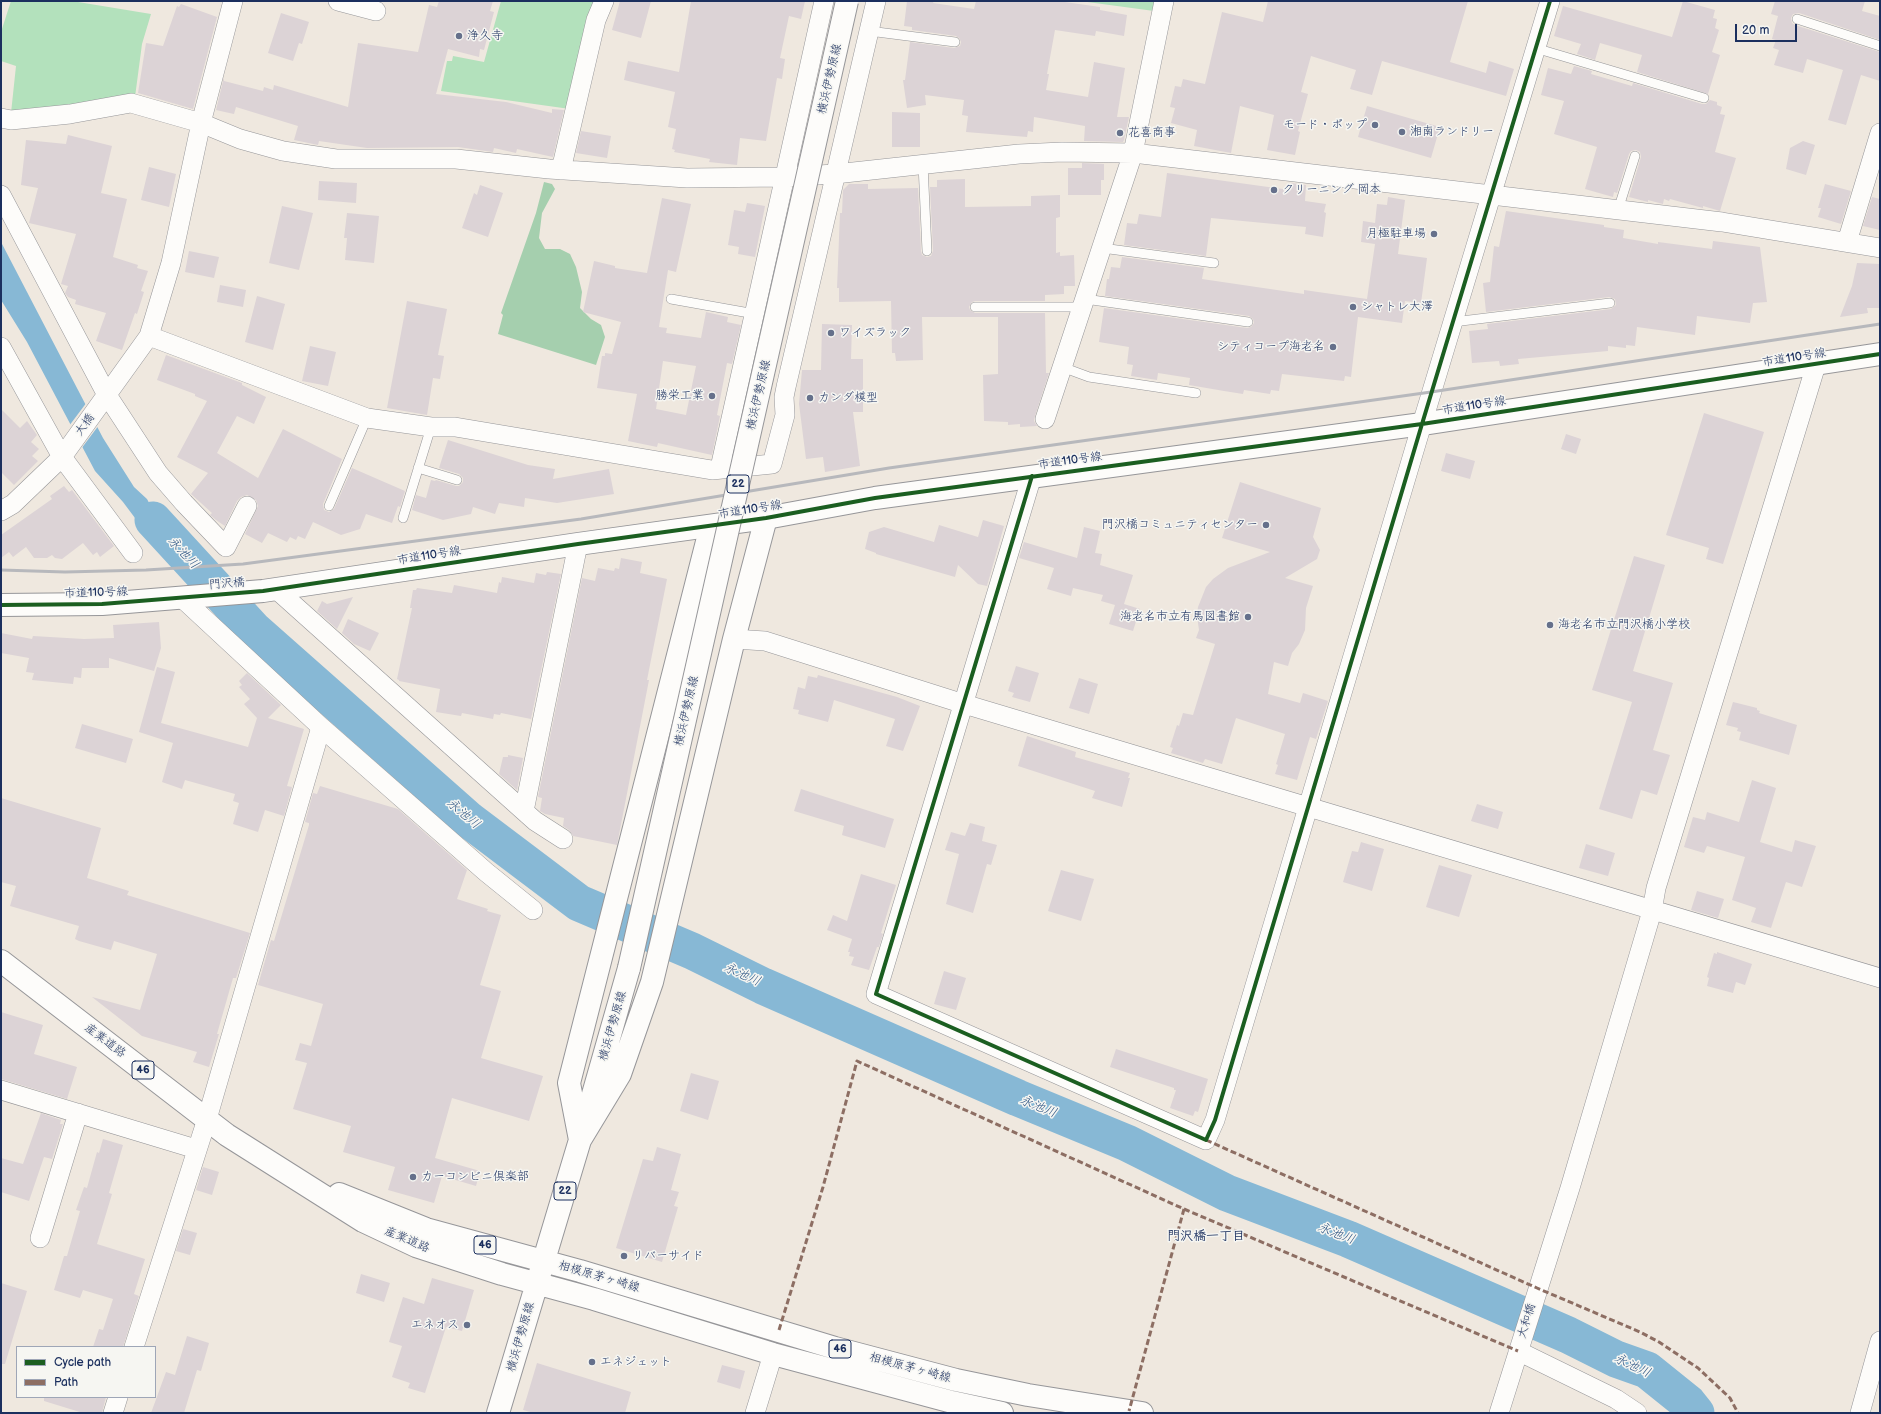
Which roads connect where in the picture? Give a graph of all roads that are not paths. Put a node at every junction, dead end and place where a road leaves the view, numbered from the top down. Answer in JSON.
{"nodes":[{"id":1,"x":233,"y":1,"type":"edge"},
{"id":2,"x":338,"y":1,"type":"edge"},
{"id":3,"x":604,"y":1,"type":"edge"},
{"id":4,"x":824,"y":1,"type":"edge"},
{"id":5,"x":847,"y":1,"type":"edge"},
{"id":6,"x":876,"y":1,"type":"edge"},
{"id":7,"x":1164,"y":1,"type":"edge"},
{"id":8,"x":1550,"y":1,"type":"edge"},
{"id":9,"x":376,"y":11,"type":"dead end"},
{"id":10,"x":1797,"y":20,"type":"dead end"},
{"id":11,"x":869,"y":31,"type":"junction"},
{"id":12,"x":955,"y":42,"type":"dead end"},
{"id":13,"x":1880,"y":46,"type":"edge"},
{"id":14,"x":1535,"y":48,"type":"junction"},
{"id":15,"x":1704,"y":98,"type":"dead end"},
{"id":16,"x":1,"y":118,"type":"edge"},
{"id":17,"x":201,"y":123,"type":"junction"},
{"id":18,"x":1880,"y":133,"type":"edge"},
{"id":19,"x":1133,"y":153,"type":"junction"},
{"id":20,"x":1635,"y":156,"type":"dead end"},
{"id":21,"x":924,"y":164,"type":"junction"},
{"id":22,"x":561,"y":170,"type":"junction"},
{"id":23,"x":835,"y":174,"type":"junction"},
{"id":24,"x":785,"y":177,"type":"junction"},
{"id":25,"x":1,"y":195,"type":"edge"},
{"id":26,"x":1491,"y":195,"type":"junction"},
{"id":27,"x":1618,"y":210,"type":"junction"},
{"id":28,"x":1847,"y":242,"type":"junction"},
{"id":29,"x":1102,"y":248,"type":"junction"},
{"id":30,"x":1880,"y":248,"type":"edge"},
{"id":31,"x":927,"y":251,"type":"dead end"},
{"id":32,"x":1214,"y":263,"type":"dead end"},
{"id":33,"x":671,"y":299,"type":"dead end"},
{"id":34,"x":1084,"y":303,"type":"junction"},
{"id":35,"x":1610,"y":303,"type":"dead end"},
{"id":36,"x":975,"y":307,"type":"dead end"},
{"id":37,"x":753,"y":321,"type":"junction"},
{"id":38,"x":1248,"y":322,"type":"dead end"},
{"id":39,"x":1452,"y":322,"type":"junction"},
{"id":40,"x":148,"y":336,"type":"junction"},
{"id":41,"x":798,"y":336,"type":"junction"},
{"id":42,"x":1,"y":347,"type":"edge"},
{"id":43,"x":1880,"y":354,"type":"edge"},
{"id":44,"x":1816,"y":365,"type":"junction"},
{"id":45,"x":1062,"y":367,"type":"junction"},
{"id":46,"x":1196,"y":393,"type":"dead end"},
{"id":47,"x":105,"y":398,"type":"junction"},
{"id":48,"x":367,"y":418,"type":"junction"},
{"id":49,"x":1045,"y":419,"type":"dead end"},
{"id":50,"x":1422,"y":424,"type":"junction"},
{"id":51,"x":431,"y":427,"type":"junction"},
{"id":52,"x":64,"y":453,"type":"junction"},
{"id":53,"x":418,"y":468,"type":"junction"},
{"id":54,"x":720,"y":468,"type":"junction"},
{"id":55,"x":1032,"y":476,"type":"junction"},
{"id":56,"x":457,"y":480,"type":"dead end"},
{"id":57,"x":247,"y":506,"type":"dead end"},
{"id":58,"x":329,"y":506,"type":"dead end"},
{"id":59,"x":1,"y":511,"type":"edge"},
{"id":60,"x":403,"y":518,"type":"dead end"},
{"id":61,"x":766,"y":518,"type":"junction"},
{"id":62,"x":711,"y":526,"type":"junction"},
{"id":63,"x":578,"y":544,"type":"junction"},
{"id":64,"x":133,"y":554,"type":"dead end"},
{"id":65,"x":270,"y":590,"type":"junction"},
{"id":66,"x":187,"y":598,"type":"junction"},
{"id":67,"x":1,"y":605,"type":"edge"},
{"id":68,"x":734,"y":639,"type":"junction"},
{"id":69,"x":964,"y":704,"type":"junction"},
{"id":70,"x":321,"y":727,"type":"junction"},
{"id":71,"x":1309,"y":808,"type":"junction"},
{"id":72,"x":524,"y":811,"type":"junction"},
{"id":73,"x":563,"y":839,"type":"dead end"},
{"id":74,"x":533,"y":910,"type":"dead end"},
{"id":75,"x":1652,"y":911,"type":"junction"},
{"id":76,"x":1,"y":961,"type":"edge"},
{"id":77,"x":1880,"y":978,"type":"edge"},
{"id":78,"x":1,"y":1090,"type":"edge"},
{"id":79,"x":78,"y":1113,"type":"junction"},
{"id":80,"x":207,"y":1118,"type":"junction"},
{"id":81,"x":580,"y":1140,"type":"junction"},
{"id":82,"x":196,"y":1149,"type":"junction"},
{"id":83,"x":289,"y":1174,"type":"junction"},
{"id":84,"x":40,"y":1238,"type":"dead end"},
{"id":85,"x":544,"y":1261,"type":"junction"},
{"id":86,"x":537,"y":1283,"type":"junction"},
{"id":87,"x":1880,"y":1341,"type":"edge"},
{"id":88,"x":134,"y":1346,"type":"edge"},
{"id":89,"x":1519,"y":1349,"type":"junction"},
{"id":90,"x":773,"y":1354,"type":"junction"},
{"id":91,"x":118,"y":1398,"type":"edge"},
{"id":92,"x":113,"y":1413,"type":"edge"},
{"id":93,"x":498,"y":1413,"type":"edge"},
{"id":94,"x":755,"y":1413,"type":"edge"},
{"id":95,"x":1002,"y":1413,"type":"edge"},
{"id":96,"x":1142,"y":1413,"type":"edge"},
{"id":97,"x":1499,"y":1413,"type":"edge"},
{"id":98,"x":1637,"y":1413,"type":"edge"},
{"id":99,"x":1860,"y":1413,"type":"edge"}],
"edges":[{"from":1,"to":17,"type":"street","name":"大橋"},
{"from":2,"to":9,"type":"street"},
{"from":3,"to":22,"type":"street"},
{"from":4,"to":24,"type":"street"},
{"from":5,"to":81,"type":"main road","name":"横浜伊勢原線","number":"22","bridge":true},
{"from":6,"to":11,"type":"street"},
{"from":7,"to":19,"type":"street"},
{"from":8,"to":14,"type":"street"},
{"from":10,"to":13,"type":"lane"},
{"from":11,"to":12,"type":"lane"},
{"from":11,"to":23,"type":"street"},
{"from":14,"to":15,"type":"lane"},
{"from":14,"to":26,"type":"street"},
{"from":16,"to":17,"type":"street"},
{"from":17,"to":22,"type":"street"},
{"from":17,"to":40,"type":"street","name":"大橋"},
{"from":18,"to":28,"type":"street"},
{"from":19,"to":21,"type":"street"},
{"from":19,"to":26,"type":"street"},
{"from":19,"to":29,"type":"street"},
{"from":20,"to":27,"type":"lane"},
{"from":21,"to":23,"type":"street"},
{"from":21,"to":31,"type":"lane"},
{"from":22,"to":24,"type":"street"},
{"from":23,"to":24,"type":"street"},
{"from":23,"to":41,"type":"street"},
{"from":24,"to":37,"type":"street"},
{"from":25,"to":47,"type":"street"},
{"from":26,"to":27,"type":"street"},
{"from":26,"to":39,"type":"street"},
{"from":27,"to":28,"type":"street"},
{"from":28,"to":30,"type":"street"},
{"from":29,"to":32,"type":"lane"},
{"from":29,"to":34,"type":"street"},
{"from":33,"to":37,"type":"lane"},
{"from":34,"to":36,"type":"lane"},
{"from":34,"to":38,"type":"lane"},
{"from":34,"to":45,"type":"street"},
{"from":35,"to":39,"type":"lane"},
{"from":37,"to":41,"type":"street"},
{"from":37,"to":54,"type":"street"},
{"from":39,"to":50,"type":"street"},
{"from":40,"to":47,"type":"street","name":"大橋"},
{"from":40,"to":48,"type":"street"},
{"from":41,"to":54,"type":"street"},
{"from":42,"to":52,"type":"street"},
{"from":43,"to":44,"type":"main road","name":"市道110号線"},
{"from":44,"to":50,"type":"main road","name":"市道110号線"},
{"from":44,"to":75,"type":"street","name":"大和橋"},
{"from":45,"to":46,"type":"lane"},
{"from":45,"to":49,"type":"street"},
{"from":47,"to":52,"type":"street","name":"大橋"},
{"from":47,"to":57,"type":"street"},
{"from":48,"to":51,"type":"street"},
{"from":48,"to":58,"type":"lane"},
{"from":50,"to":55,"type":"main road","name":"市道110号線"},
{"from":50,"to":71,"type":"street"},
{"from":51,"to":53,"type":"lane"},
{"from":51,"to":54,"type":"street"},
{"from":52,"to":59,"type":"street","name":"大橋"},
{"from":52,"to":64,"type":"street"},
{"from":53,"to":56,"type":"lane"},
{"from":53,"to":60,"type":"lane"},
{"from":55,"to":61,"type":"main road","name":"市道110号線"},
{"from":55,"to":69,"type":"street"},
{"from":61,"to":62,"type":"main road","name":"市道110号線"},
{"from":61,"to":68,"type":"main road"},
{"from":62,"to":63,"type":"main road","name":"市道110号線"},
{"from":62,"to":81,"type":"main road"},
{"from":63,"to":65,"type":"main road","name":"市道110号線"},
{"from":63,"to":72,"type":"street"},
{"from":65,"to":66,"type":"main road","name":"門沢橋"},
{"from":65,"to":72,"type":"street"},
{"from":66,"to":67,"type":"main road","name":"市道110号線"},
{"from":66,"to":70,"type":"street"},
{"from":68,"to":69,"type":"street"},
{"from":68,"to":81,"type":"main road"},
{"from":69,"to":71,"type":"street"},
{"from":69,"to":71,"type":"street"},
{"from":70,"to":74,"type":"street"},
{"from":70,"to":80,"type":"street"},
{"from":71,"to":75,"type":"street"},
{"from":72,"to":73,"type":"street"},
{"from":75,"to":77,"type":"street"},
{"from":75,"to":89,"type":"street","name":"大和橋"},
{"from":76,"to":80,"type":"main road","name":"産業道路","number":"46"},
{"from":78,"to":79,"type":"street"},
{"from":79,"to":82,"type":"street"},
{"from":79,"to":84,"type":"street"},
{"from":80,"to":82,"type":"street"},
{"from":80,"to":83,"type":"main road","name":"産業道路","number":"46"},
{"from":81,"to":85,"type":"main road","name":"横浜伊勢原線","number":"22"},
{"from":82,"to":88,"type":"street"},
{"from":83,"to":85,"type":"main road","name":"産業道路","number":"46"},
{"from":83,"to":86,"type":"main road","name":"産業道路","number":"46"},
{"from":85,"to":86,"type":"main road","name":"横浜伊勢原線","number":"22"},
{"from":85,"to":96,"type":"main road","name":"相模原茅ヶ崎線","number":"46"},
{"from":86,"to":90,"type":"main road","name":"相模原茅ヶ崎線","number":"46"},
{"from":86,"to":93,"type":"main road","name":"横浜伊勢原線","number":"22"},
{"from":87,"to":99,"type":"street"},
{"from":89,"to":97,"type":"street","name":"大和橋"},
{"from":89,"to":98,"type":"street"},
{"from":90,"to":94,"type":"street"},
{"from":90,"to":95,"type":"main road","name":"相模原茅ヶ崎線","number":"46"},
{"from":91,"to":92,"type":"street"}]}
